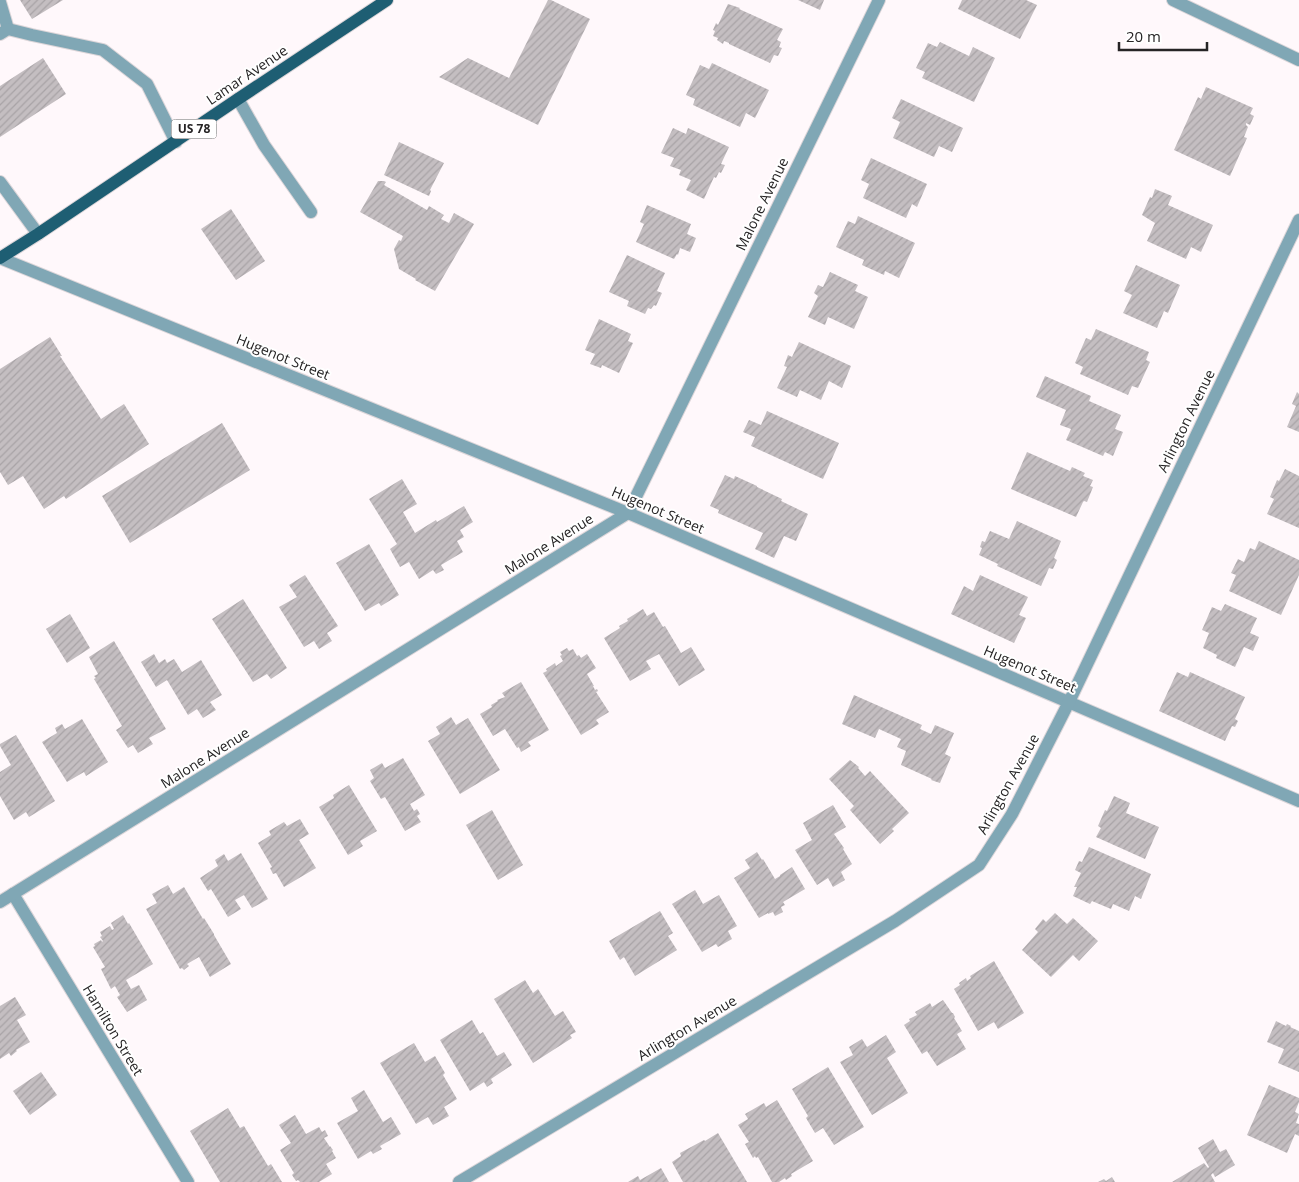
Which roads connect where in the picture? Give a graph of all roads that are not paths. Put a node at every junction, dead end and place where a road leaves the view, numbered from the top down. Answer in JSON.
{"nodes":[{"id":1,"x":387,"y":0,"type":"edge"},
{"id":2,"x":879,"y":0,"type":"edge"},
{"id":3,"x":1173,"y":0,"type":"edge"},
{"id":4,"x":0,"y":2,"type":"edge"},
{"id":5,"x":4,"y":31,"type":"edge"},
{"id":6,"x":1299,"y":60,"type":"edge"},
{"id":7,"x":238,"y":99,"type":"junction"},
{"id":8,"x":176,"y":142,"type":"junction"},
{"id":9,"x":0,"y":182,"type":"edge"},
{"id":10,"x":311,"y":212,"type":"dead end"},
{"id":11,"x":1299,"y":220,"type":"edge"},
{"id":12,"x":38,"y":234,"type":"junction"},
{"id":13,"x":0,"y":258,"type":"edge"},
{"id":14,"x":628,"y":513,"type":"junction"},
{"id":15,"x":1069,"y":702,"type":"junction"},
{"id":16,"x":1299,"y":801,"type":"edge"},
{"id":17,"x":13,"y":894,"type":"junction"},
{"id":18,"x":0,"y":902,"type":"edge"},
{"id":19,"x":188,"y":1182,"type":"edge"},
{"id":20,"x":459,"y":1182,"type":"edge"}],
"edges":[{"from":1,"to":7,"type":"main road","name":"Lamar Avenue","number":"US 78"},
{"from":2,"to":14,"type":"street","name":"Malone Avenue"},
{"from":3,"to":6,"type":"street"},
{"from":4,"to":5,"type":"street"},
{"from":5,"to":8,"type":"street"},
{"from":7,"to":8,"type":"main road","name":"Lamar Avenue","number":"US 78"},
{"from":7,"to":10,"type":"street"},
{"from":8,"to":12,"type":"main road","name":"Lamar Avenue","number":"US 78"},
{"from":9,"to":12,"type":"street"},
{"from":11,"to":15,"type":"street","name":"Arlington Avenue"},
{"from":12,"to":13,"type":"main road","name":"Lamar Avenue","number":"US 78"},
{"from":13,"to":14,"type":"street","name":"Hugenot Street"},
{"from":14,"to":15,"type":"street","name":"Hugenot Street"},
{"from":14,"to":17,"type":"street","name":"Malone Avenue"},
{"from":15,"to":16,"type":"street","name":"Hugenot Street"},
{"from":15,"to":20,"type":"street","name":"Arlington Avenue"},
{"from":17,"to":18,"type":"street","name":"Malone Avenue"},
{"from":17,"to":19,"type":"street","name":"Hamilton Street"}]}
